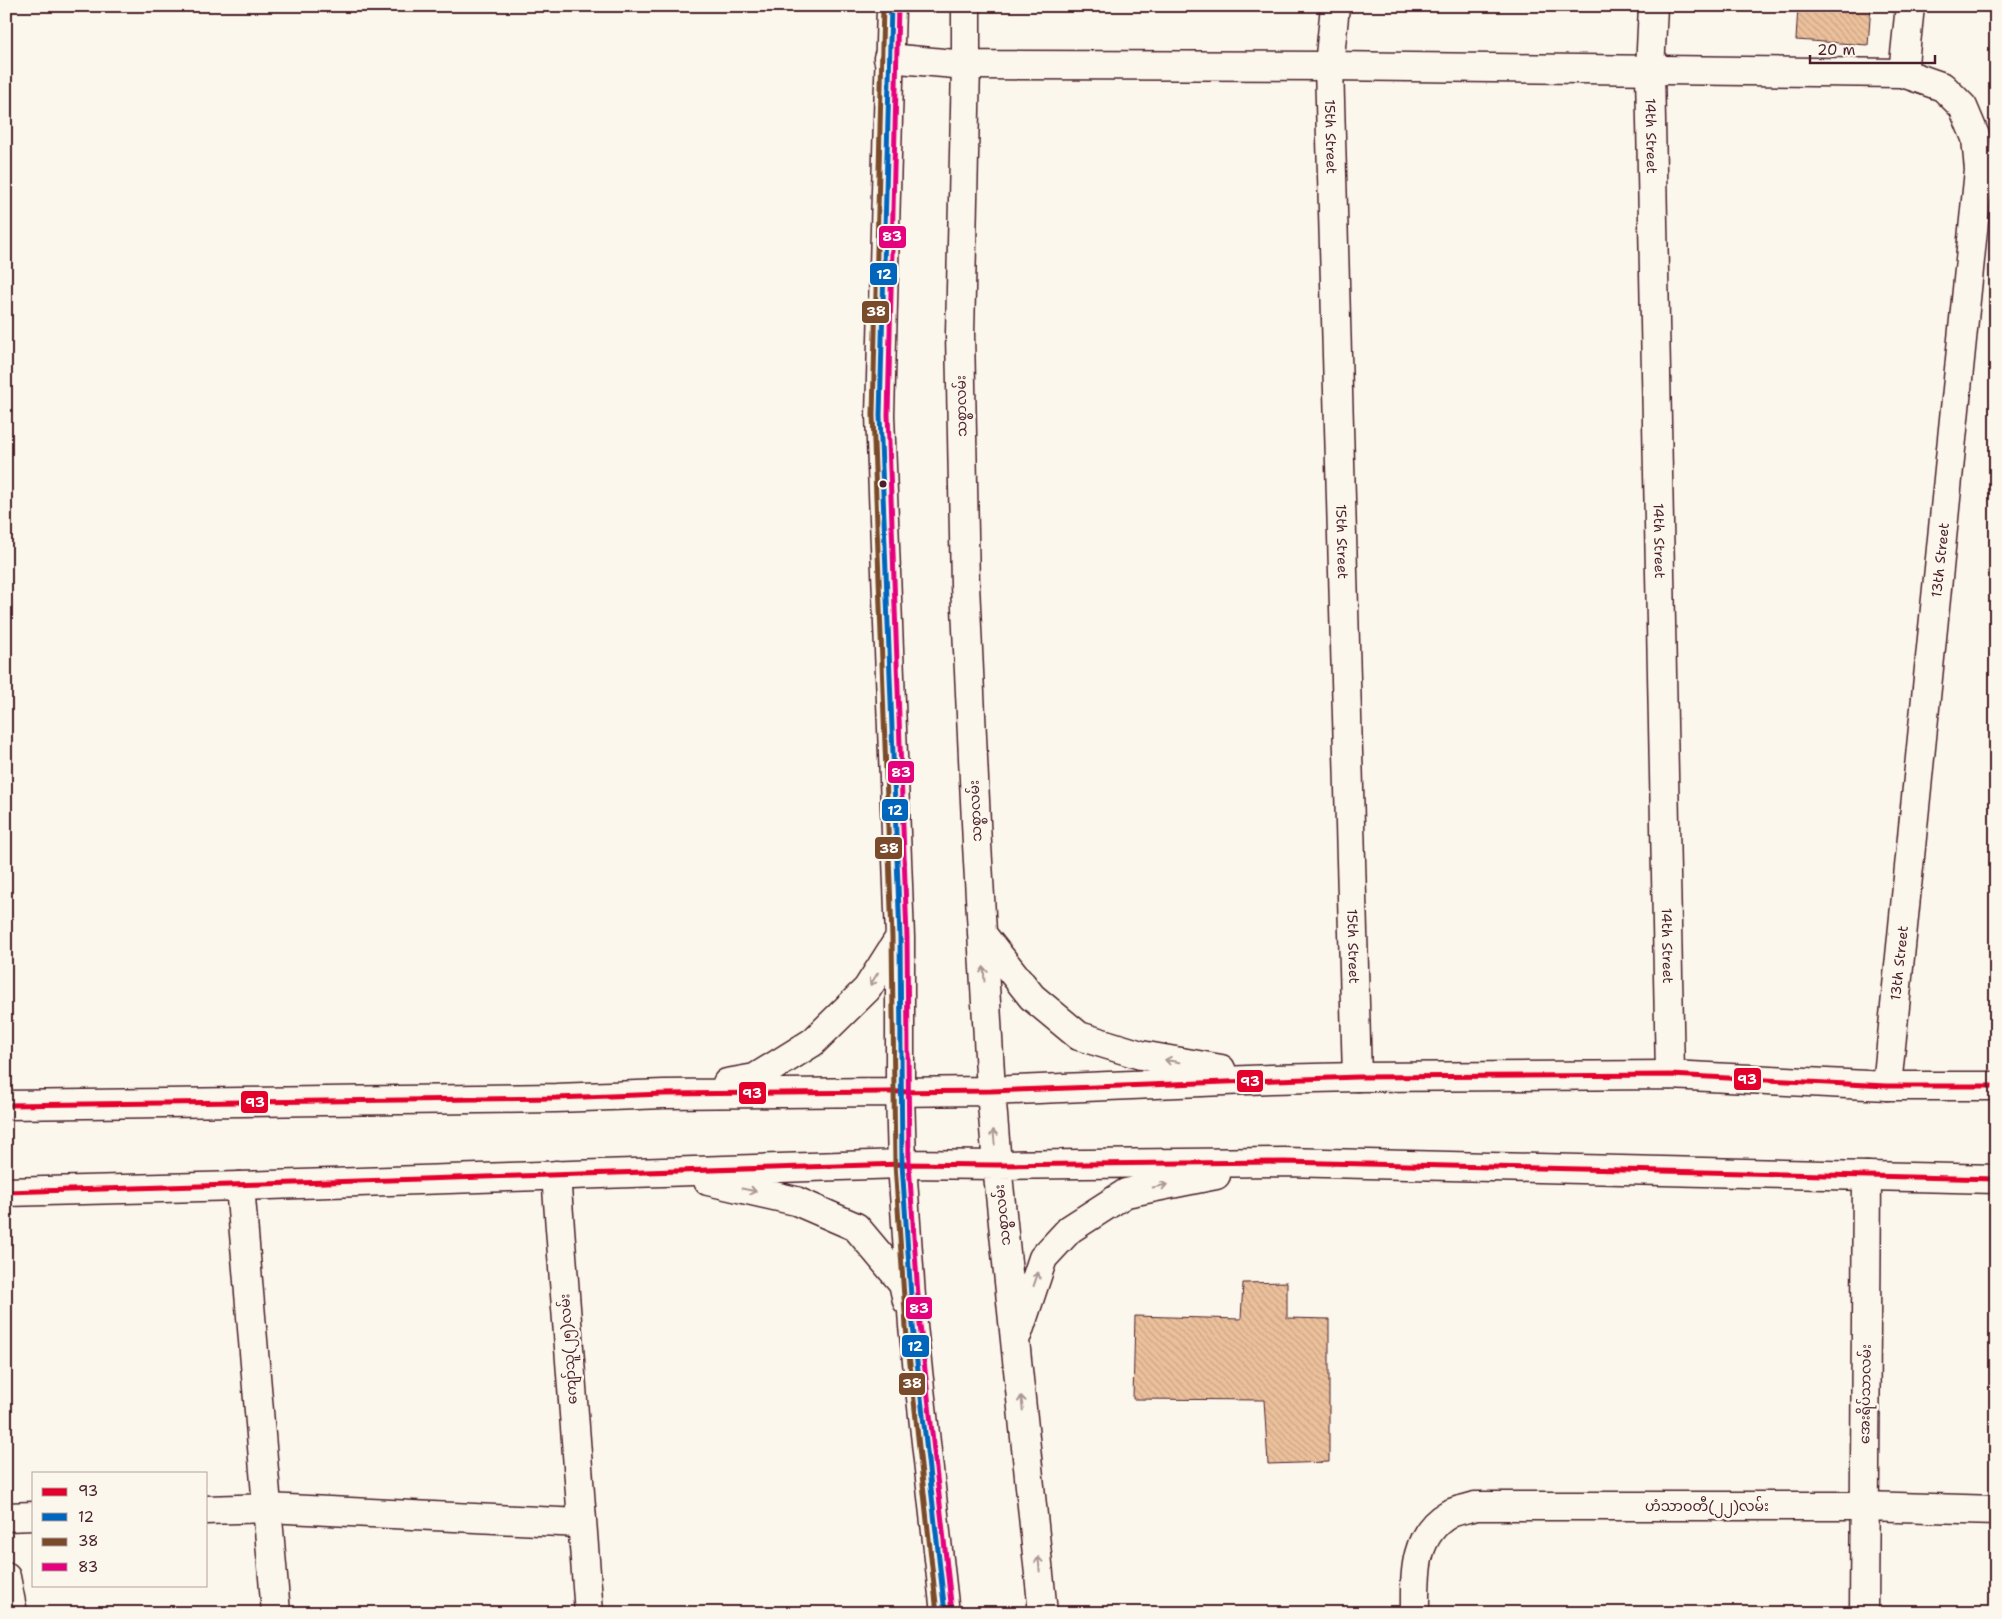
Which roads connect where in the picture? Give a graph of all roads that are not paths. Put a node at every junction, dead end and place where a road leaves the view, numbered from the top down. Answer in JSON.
{"nodes":[{"id":1,"x":891,"y":6,"type":"edge"},
{"id":2,"x":966,"y":6,"type":"edge"},
{"id":3,"x":1335,"y":6,"type":"edge"},
{"id":4,"x":1653,"y":6,"type":"edge"},
{"id":5,"x":1910,"y":6,"type":"edge"},
{"id":6,"x":888,"y":58,"type":"junction"},
{"id":7,"x":966,"y":65,"type":"junction"},
{"id":8,"x":1329,"y":66,"type":"junction"},
{"id":9,"x":1650,"y":71,"type":"junction"},
{"id":10,"x":1903,"y":73,"type":"junction"},
{"id":11,"x":982,"y":934,"type":"junction"},
{"id":12,"x":900,"y":937,"type":"junction"},
{"id":13,"x":1670,"y":1075,"type":"junction"},
{"id":14,"x":1357,"y":1077,"type":"junction"},
{"id":15,"x":1271,"y":1078,"type":"junction"},
{"id":16,"x":1887,"y":1086,"type":"junction"},
{"id":17,"x":1996,"y":1086,"type":"edge"},
{"id":18,"x":900,"y":1091,"type":"junction"},
{"id":19,"x":990,"y":1091,"type":"junction"},
{"id":20,"x":664,"y":1094,"type":"junction"},
{"id":21,"x":6,"y":1105,"type":"edge"},
{"id":22,"x":1284,"y":1162,"type":"junction"},
{"id":23,"x":902,"y":1164,"type":"junction"},
{"id":24,"x":996,"y":1165,"type":"junction"},
{"id":25,"x":667,"y":1172,"type":"junction"},
{"id":26,"x":556,"y":1175,"type":"junction"},
{"id":27,"x":1867,"y":1176,"type":"junction"},
{"id":28,"x":1996,"y":1179,"type":"edge"},
{"id":29,"x":240,"y":1186,"type":"junction"},
{"id":30,"x":6,"y":1192,"type":"edge"},
{"id":31,"x":913,"y":1326,"type":"junction"},
{"id":32,"x":1015,"y":1342,"type":"junction"},
{"id":33,"x":1864,"y":1506,"type":"junction"},
{"id":34,"x":267,"y":1508,"type":"junction"},
{"id":35,"x":208,"y":1510,"type":"edge"},
{"id":36,"x":1996,"y":1510,"type":"edge"},
{"id":37,"x":32,"y":1516,"type":"edge"},
{"id":38,"x":6,"y":1517,"type":"edge"},
{"id":39,"x":581,"y":1523,"type":"junction"},
{"id":40,"x":6,"y":1577,"type":"edge"},
{"id":41,"x":13,"y":1613,"type":"edge"},
{"id":42,"x":276,"y":1613,"type":"edge"},
{"id":43,"x":589,"y":1613,"type":"edge"},
{"id":44,"x":945,"y":1613,"type":"edge"},
{"id":45,"x":1043,"y":1613,"type":"edge"},
{"id":46,"x":1415,"y":1613,"type":"edge"},
{"id":47,"x":1864,"y":1613,"type":"edge"}],
"edges":[{"from":1,"to":6,"type":"main road"},
{"from":2,"to":7,"type":"main road","name":"သစ္စာလမ်း"},
{"from":3,"to":8,"type":"main road","name":"15th Street"},
{"from":4,"to":9,"type":"main road","name":"14th Street"},
{"from":5,"to":10,"type":"main road"},
{"from":6,"to":7,"type":"main road","name":"13th Street"},
{"from":6,"to":12,"type":"main road"},
{"from":7,"to":8,"type":"main road","name":"13th Street"},
{"from":7,"to":11,"type":"main road","name":"သစ္စာလမ်း"},
{"from":8,"to":9,"type":"main road","name":"13th Street"},
{"from":8,"to":14,"type":"main road","name":"15th Street"},
{"from":9,"to":10,"type":"main road","name":"13th Street"},
{"from":9,"to":13,"type":"main road","name":"14th Street"},
{"from":10,"to":16,"type":"main road","name":"13th Street"},
{"from":15,"to":11,"type":"main road","one_way":true},
{"from":19,"to":11,"type":"main road","name":"သစ္စာလမ်း","one_way":true},
{"from":12,"to":18,"type":"main road"},
{"from":12,"to":20,"type":"main road","one_way":true},
{"from":13,"to":14,"type":"main road"},
{"from":13,"to":16,"type":"main road"},
{"from":14,"to":15,"type":"main road"},
{"from":15,"to":19,"type":"main road"},
{"from":16,"to":17,"type":"main road"},
{"from":18,"to":19,"type":"main road"},
{"from":18,"to":20,"type":"main road"},
{"from":18,"to":23,"type":"main road"},
{"from":24,"to":19,"type":"main road","name":"သစ္စာလမ်း","one_way":true},
{"from":20,"to":21,"type":"main road"},
{"from":22,"to":24,"type":"main road"},
{"from":22,"to":27,"type":"main road"},
{"from":32,"to":22,"type":"main road","one_way":true},
{"from":23,"to":24,"type":"main road"},
{"from":23,"to":25,"type":"main road"},
{"from":23,"to":31,"type":"main road"},
{"from":24,"to":32,"type":"main road","name":"သစ္စာလမ်း"},
{"from":25,"to":26,"type":"main road"},
{"from":25,"to":31,"type":"main road","one_way":true},
{"from":26,"to":29,"type":"main road"},
{"from":26,"to":39,"type":"main road","name":"ကျော်သူ(၂၅)လမ်း"},
{"from":27,"to":28,"type":"main road"},
{"from":27,"to":33,"type":"main road","name":"အေးရိပ်သာလမ်း"},
{"from":29,"to":30,"type":"main road"},
{"from":29,"to":34,"type":"main road"},
{"from":31,"to":44,"type":"main road"},
{"from":45,"to":32,"type":"main road","name":"သစ္စာလမ်း","one_way":true},
{"from":33,"to":36,"type":"main road","name":"ဟံသာဝတီ(၂၂)လမ်း"},
{"from":33,"to":46,"type":"main road","name":"ဟံသာဝတီ(၂၂)လမ်း"},
{"from":33,"to":47,"type":"main road","name":"အေးရိပ်သာလမ်း"},
{"from":34,"to":35,"type":"main road"},
{"from":34,"to":39,"type":"main road"},
{"from":34,"to":42,"type":"main road"},
{"from":37,"to":38,"type":"main road"},
{"from":39,"to":43,"type":"main road","name":"ကျော်သူ(၂၅)လမ်း"},
{"from":40,"to":41,"type":"main road"}]}
